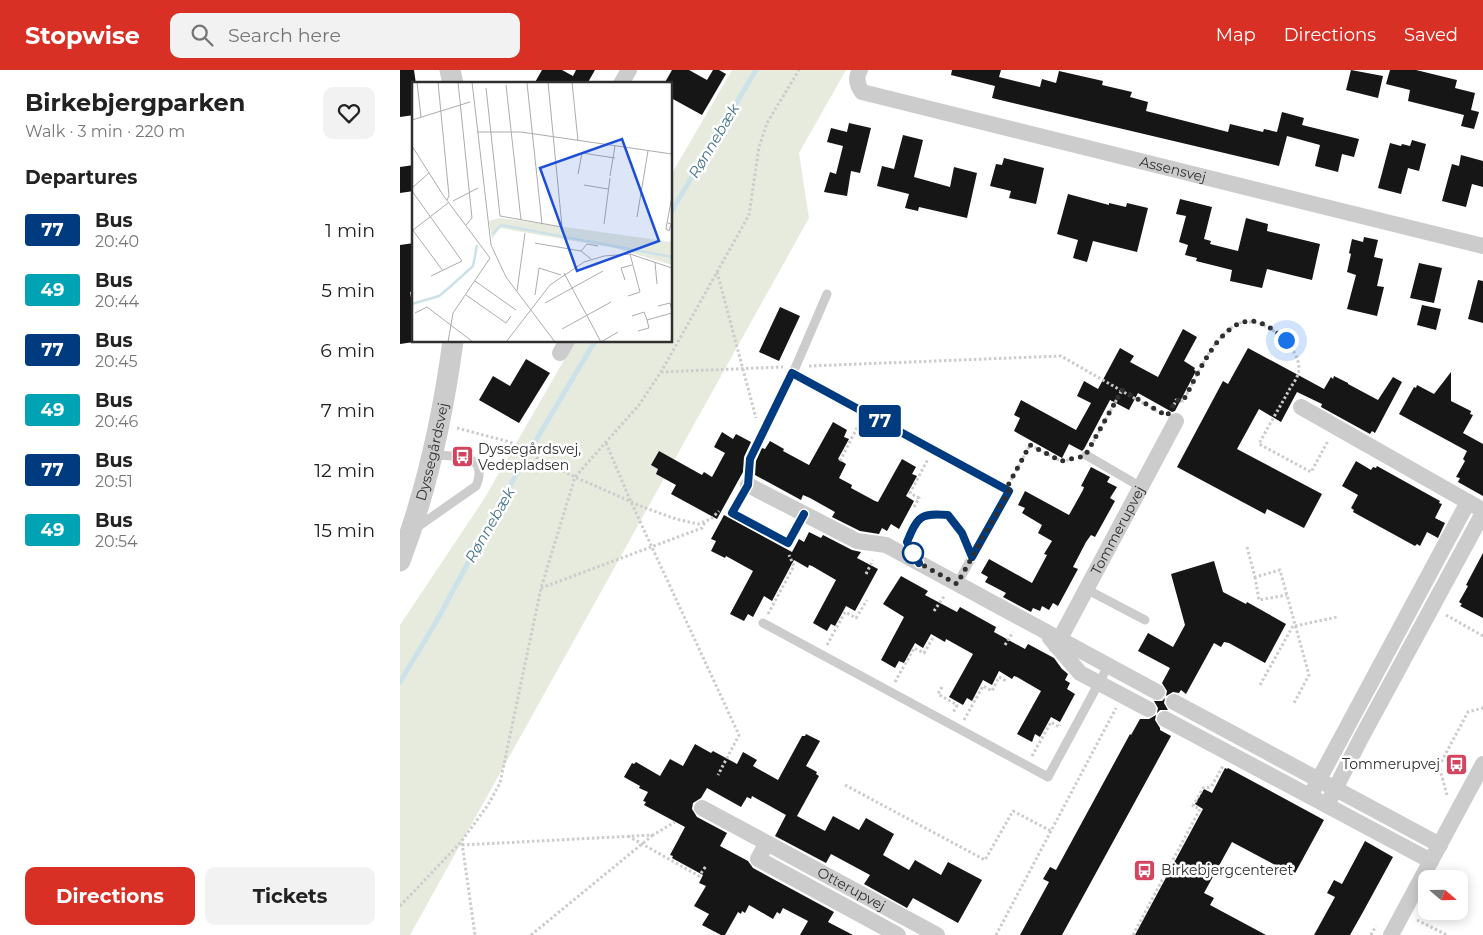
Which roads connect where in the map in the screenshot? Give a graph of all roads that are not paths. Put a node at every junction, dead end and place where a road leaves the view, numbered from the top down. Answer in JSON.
{"nodes":[{"id":1,"x":629,"y":70,"type":"edge"},
{"id":2,"x":860,"y":70,"type":"edge"},
{"id":3,"x":622,"y":82,"type":"edge"},
{"id":4,"x":1483,"y":246,"type":"edge"},
{"id":5,"x":827,"y":294,"type":"dead end"},
{"id":6,"x":453,"y":342,"type":"edge"},
{"id":7,"x":794,"y":370,"type":"junction"},
{"id":8,"x":1301,"y":407,"type":"dead end"},
{"id":9,"x":1172,"y":419,"type":"road end"},
{"id":10,"x":1086,"y":454,"type":"road end"},
{"id":11,"x":432,"y":455,"type":"junction"},
{"id":12,"x":748,"y":485,"type":"junction"},
{"id":13,"x":1141,"y":487,"type":"junction"},
{"id":14,"x":1468,"y":502,"type":"junction"},
{"id":15,"x":1483,"y":512,"type":"edge"},
{"id":16,"x":804,"y":514,"type":"junction"},
{"id":17,"x":411,"y":530,"type":"junction"},
{"id":18,"x":972,"y":557,"type":"junction"},
{"id":19,"x":400,"y":561,"type":"edge"},
{"id":20,"x":919,"y":563,"type":"junction"},
{"id":21,"x":957,"y":584,"type":"junction"},
{"id":22,"x":1086,"y":589,"type":"junction"},
{"id":23,"x":1144,"y":620,"type":"dead end"},
{"id":24,"x":763,"y":623,"type":"road end"},
{"id":25,"x":1053,"y":639,"type":"junction"},
{"id":26,"x":1108,"y":666,"type":"junction"},
{"id":27,"x":1098,"y":683,"type":"junction"},
{"id":28,"x":1157,"y":692,"type":"dead end"},
{"id":29,"x":1174,"y":702,"type":"dead end"},
{"id":30,"x":1148,"y":709,"type":"dead end"},
{"id":31,"x":1165,"y":719,"type":"dead end"},
{"id":32,"x":1483,"y":764,"type":"edge"},
{"id":33,"x":1318,"y":780,"type":"junction"},
{"id":34,"x":1335,"y":789,"type":"junction"},
{"id":35,"x":1310,"y":796,"type":"junction"},
{"id":36,"x":1327,"y":805,"type":"junction"},
{"id":37,"x":702,"y":808,"type":"dead end"},
{"id":38,"x":767,"y":843,"type":"junction"},
{"id":39,"x":1440,"y":844,"type":"junction"},
{"id":40,"x":1431,"y":861,"type":"junction"},
{"id":41,"x":898,"y":935,"type":"edge"},
{"id":42,"x":937,"y":935,"type":"edge"},
{"id":43,"x":1391,"y":935,"type":"edge"}],
"edges":[{"from":1,"to":3,"type":"street"},
{"from":2,"to":4,"type":"street","name":"Assensvej"},
{"from":5,"to":7,"type":"lane"},
{"from":6,"to":11,"type":"street","name":"Dyssegårdsvej"},
{"from":7,"to":12,"type":"lane"},
{"from":7,"to":18,"type":"lane"},
{"from":8,"to":14,"type":"street"},
{"from":9,"to":13,"type":"street","name":"Tommerupvej"},
{"from":10,"to":13,"type":"lane"},
{"from":11,"to":17,"type":"street","name":"Dyssegårdsvej"},
{"from":11,"to":17,"type":"lane"},
{"from":12,"to":16,"type":"street"},
{"from":12,"to":16,"type":"lane"},
{"from":13,"to":22,"type":"street","name":"Tommerupvej"},
{"from":14,"to":15,"type":"street"},
{"from":14,"to":33,"type":"street"},
{"from":15,"to":34,"type":"street"},
{"from":16,"to":20,"type":"street"},
{"from":17,"to":19,"type":"street","name":"Dyssegårdsvej"},
{"from":18,"to":20,"type":"lane"},
{"from":18,"to":21,"type":"lane"},
{"from":20,"to":21,"type":"street"},
{"from":21,"to":25,"type":"street"},
{"from":22,"to":23,"type":"lane"},
{"from":22,"to":25,"type":"street","name":"Tommerupvej"},
{"from":24,"to":27,"type":"lane"},
{"from":25,"to":26,"type":"street"},
{"from":25,"to":27,"type":"street"},
{"from":26,"to":27,"type":"lane"},
{"from":26,"to":28,"type":"street"},
{"from":27,"to":30,"type":"street"},
{"from":29,"to":33,"type":"street"},
{"from":31,"to":35,"type":"street"},
{"from":32,"to":39,"type":"street"},
{"from":33,"to":34,"type":"street"},
{"from":33,"to":35,"type":"street"},
{"from":34,"to":36,"type":"street"},
{"from":34,"to":39,"type":"street"},
{"from":35,"to":36,"type":"street"},
{"from":36,"to":40,"type":"street"},
{"from":37,"to":38,"type":"street","name":"Otterupvej"},
{"from":38,"to":41,"type":"street","name":"Otterupvej"},
{"from":38,"to":42,"type":"street","name":"Otterupvej"},
{"from":39,"to":40,"type":"street"},
{"from":40,"to":43,"type":"street"}]}
